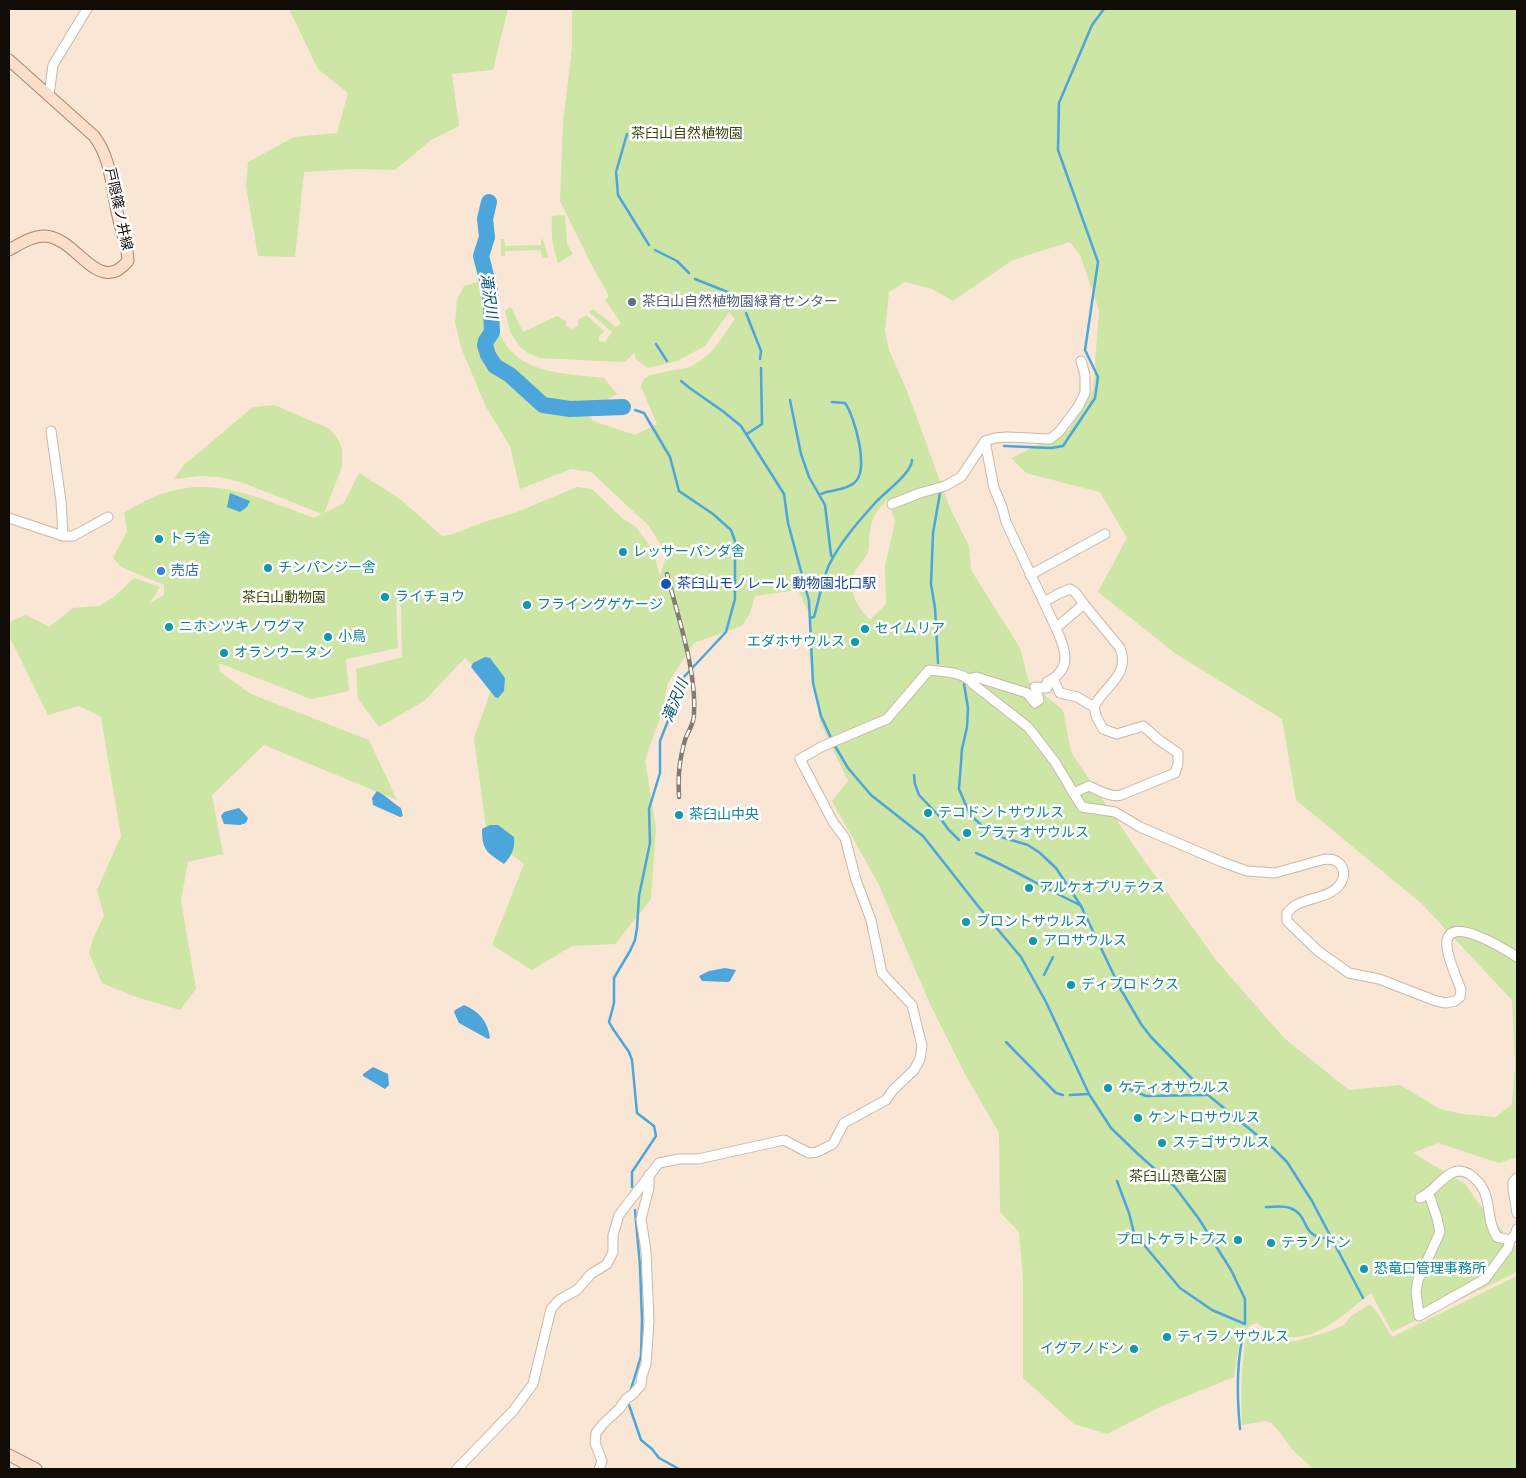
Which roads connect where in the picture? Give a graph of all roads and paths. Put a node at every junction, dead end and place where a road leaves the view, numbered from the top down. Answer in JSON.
{"nodes":[{"id":1,"x":87,"y":9,"type":"edge"},
{"id":2,"x":9,"y":60,"type":"edge"},
{"id":3,"x":49,"y":96,"type":"junction"},
{"id":4,"x":9,"y":250,"type":"edge"},
{"id":5,"x":1081,"y":361,"type":"dead end"},
{"id":6,"x":51,"y":431,"type":"dead end"},
{"id":7,"x":984,"y":441,"type":"junction"},
{"id":8,"x":892,"y":504,"type":"dead end"},
{"id":9,"x":108,"y":517,"type":"dead end"},
{"id":10,"x":9,"y":518,"type":"edge"},
{"id":11,"x":1105,"y":534,"type":"dead end"},
{"id":12,"x":63,"y":536,"type":"junction"},
{"id":13,"x":1030,"y":575,"type":"junction"},
{"id":14,"x":1044,"y":602,"type":"junction"},
{"id":15,"x":1084,"y":604,"type":"junction"},
{"id":16,"x":1056,"y":628,"type":"junction"},
{"id":17,"x":969,"y":679,"type":"junction"},
{"id":18,"x":1053,"y":679,"type":"junction"},
{"id":19,"x":1094,"y":707,"type":"junction"},
{"id":20,"x":1073,"y":792,"type":"junction"},
{"id":21,"x":1517,"y":957,"type":"edge"},
{"id":22,"x":650,"y":1174,"type":"junction"},
{"id":23,"x":1517,"y":1178,"type":"edge"},
{"id":24,"x":1517,"y":1213,"type":"edge"},
{"id":25,"x":1517,"y":1229,"type":"edge"},
{"id":26,"x":1510,"y":1240,"type":"junction"},
{"id":27,"x":9,"y":1455,"type":"edge"},
{"id":28,"x":36,"y":1469,"type":"edge"},
{"id":29,"x":457,"y":1469,"type":"edge"},
{"id":30,"x":599,"y":1469,"type":"edge"}],
"edges":[{"from":1,"to":3,"type":"street"},
{"from":2,"to":3,"type":"main road","name":"戸隠篠ノ井線"},
{"from":3,"to":4,"type":"main road","name":"戸隠篠ノ井線"},
{"from":5,"to":7,"type":"street"},
{"from":6,"to":12,"type":"street"},
{"from":7,"to":8,"type":"street"},
{"from":7,"to":13,"type":"street"},
{"from":9,"to":12,"type":"street"},
{"from":10,"to":12,"type":"street"},
{"from":11,"to":13,"type":"street"},
{"from":13,"to":14,"type":"street"},
{"from":14,"to":15,"type":"street"},
{"from":14,"to":16,"type":"street"},
{"from":15,"to":16,"type":"street"},
{"from":15,"to":19,"type":"street"},
{"from":16,"to":18,"type":"street"},
{"from":17,"to":18,"type":"street"},
{"from":17,"to":20,"type":"street"},
{"from":17,"to":22,"type":"street"},
{"from":18,"to":19,"type":"street"},
{"from":19,"to":20,"type":"street"},
{"from":20,"to":21,"type":"street"},
{"from":22,"to":29,"type":"street"},
{"from":22,"to":30,"type":"street"},
{"from":23,"to":24,"type":"street"},
{"from":25,"to":26,"type":"street"},
{"from":26,"to":26,"type":"street"},
{"from":27,"to":28,"type":"main road"}]}
